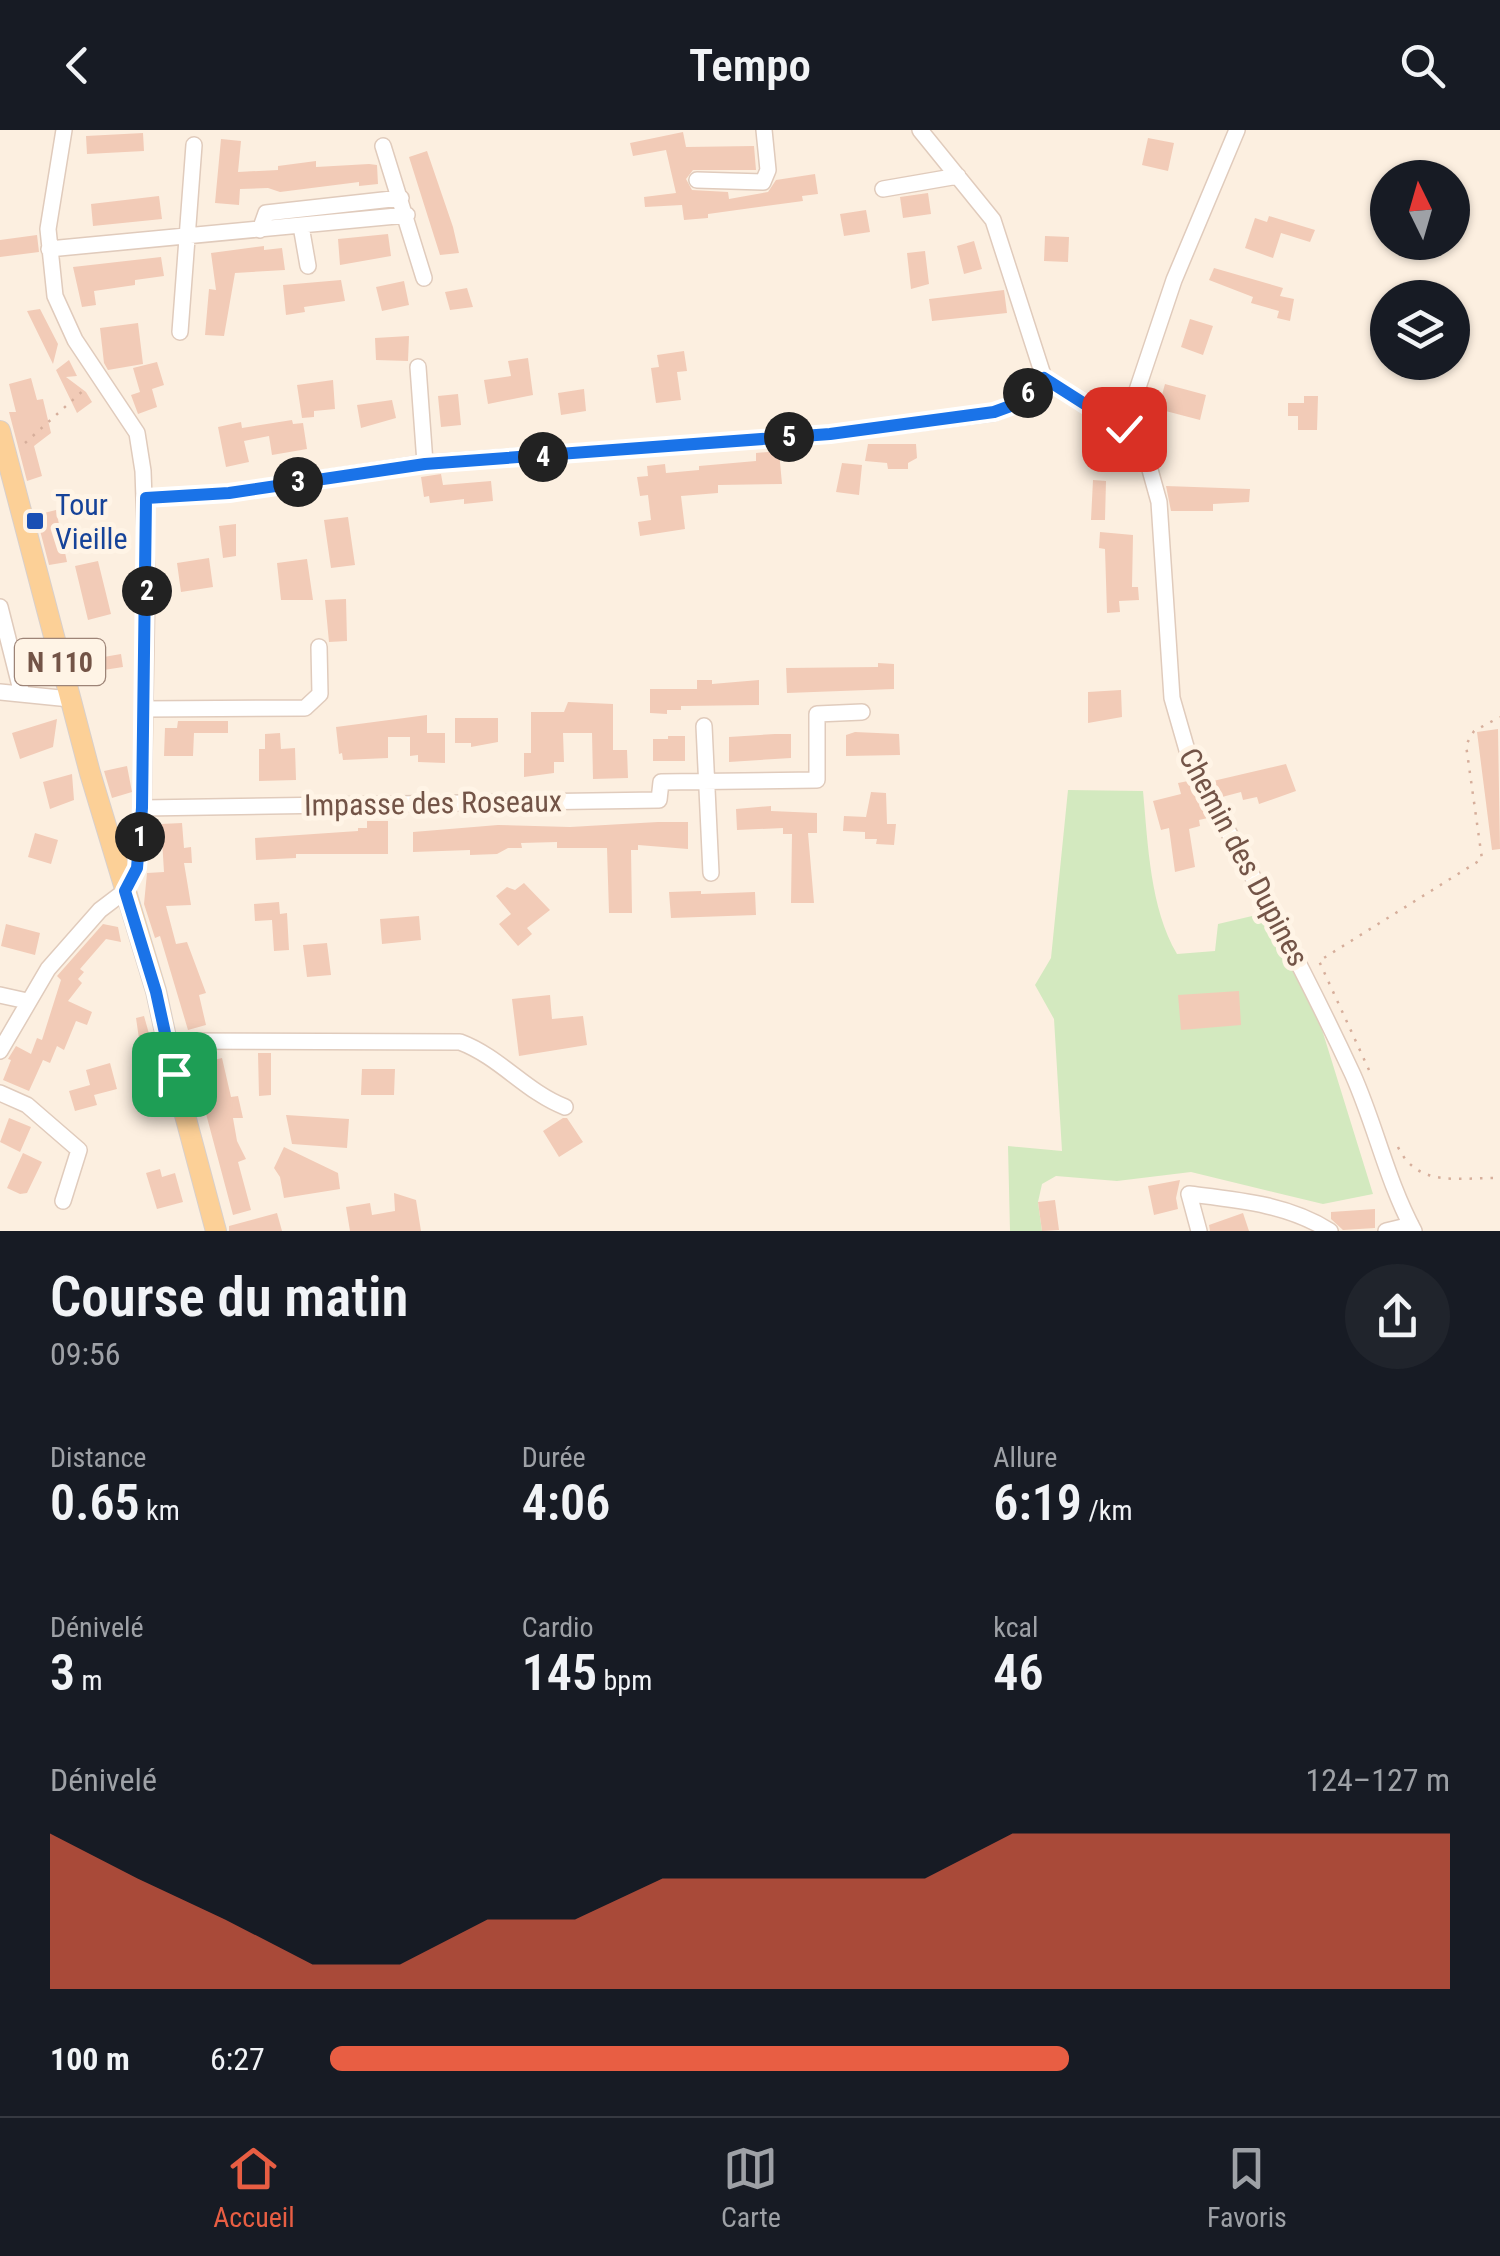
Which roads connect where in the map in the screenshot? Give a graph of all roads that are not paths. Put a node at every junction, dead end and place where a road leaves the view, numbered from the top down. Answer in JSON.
{"nodes":[{"id":1,"x":64,"y":130,"type":"edge"},
{"id":2,"x":764,"y":130,"type":"edge"},
{"id":3,"x":920,"y":130,"type":"edge"},
{"id":4,"x":1237,"y":130,"type":"edge"},
{"id":5,"x":194,"y":146,"type":"dead end"},
{"id":6,"x":383,"y":146,"type":"dead end"},
{"id":7,"x":958,"y":176,"type":"junction"},
{"id":8,"x":696,"y":180,"type":"dead end"},
{"id":9,"x":884,"y":189,"type":"dead end"},
{"id":10,"x":401,"y":198,"type":"junction"},
{"id":11,"x":407,"y":215,"type":"junction"},
{"id":12,"x":301,"y":226,"type":"junction"},
{"id":13,"x":260,"y":230,"type":"junction"},
{"id":14,"x":186,"y":236,"type":"junction"},
{"id":15,"x":48,"y":249,"type":"junction"},
{"id":16,"x":308,"y":266,"type":"dead end"},
{"id":17,"x":424,"y":278,"type":"dead end"},
{"id":18,"x":180,"y":332,"type":"dead end"},
{"id":19,"x":418,"y":367,"type":"dead end"},
{"id":20,"x":1044,"y":378,"type":"junction"},
{"id":21,"x":1124,"y":429,"type":"junction"},
{"id":22,"x":0,"y":431,"type":"edge"},
{"id":23,"x":425,"y":464,"type":"junction"},
{"id":24,"x":6,"y":467,"type":"edge"},
{"id":25,"x":146,"y":498,"type":"junction"},
{"id":26,"x":0,"y":607,"type":"edge"},
{"id":27,"x":320,"y":647,"type":"dead end"},
{"id":28,"x":0,"y":692,"type":"edge"},
{"id":29,"x":22,"y":694,"type":"junction"},
{"id":30,"x":70,"y":699,"type":"junction"},
{"id":31,"x":144,"y":709,"type":"junction"},
{"id":32,"x":862,"y":712,"type":"dead end"},
{"id":33,"x":704,"y":726,"type":"dead end"},
{"id":34,"x":706,"y":781,"type":"junction"},
{"id":35,"x":142,"y":808,"type":"junction"},
{"id":36,"x":711,"y":874,"type":"dead end"},
{"id":37,"x":125,"y":891,"type":"junction"},
{"id":38,"x":0,"y":995,"type":"edge"},
{"id":39,"x":27,"y":1002,"type":"junction"},
{"id":40,"x":166,"y":1042,"type":"junction"},
{"id":41,"x":0,"y":1052,"type":"edge"},
{"id":42,"x":0,"y":1093,"type":"edge"},
{"id":43,"x":565,"y":1108,"type":"dead end"},
{"id":44,"x":63,"y":1201,"type":"dead end"},
{"id":45,"x":1413,"y":1228,"type":"edge"},
{"id":46,"x":216,"y":1231,"type":"edge"},
{"id":47,"x":1199,"y":1231,"type":"edge"},
{"id":48,"x":1330,"y":1231,"type":"edge"},
{"id":49,"x":1386,"y":1231,"type":"edge"}],
"edges":[{"from":1,"to":15,"type":"street"},
{"from":2,"to":8,"type":"street"},
{"from":3,"to":7,"type":"street"},
{"from":4,"to":21,"type":"street"},
{"from":5,"to":14,"type":"street"},
{"from":6,"to":10,"type":"street"},
{"from":7,"to":9,"type":"street"},
{"from":7,"to":20,"type":"street"},
{"from":10,"to":11,"type":"street"},
{"from":10,"to":13,"type":"street"},
{"from":11,"to":12,"type":"street"},
{"from":11,"to":17,"type":"street"},
{"from":12,"to":13,"type":"street"},
{"from":12,"to":16,"type":"street"},
{"from":13,"to":14,"type":"street"},
{"from":14,"to":15,"type":"street"},
{"from":14,"to":18,"type":"street"},
{"from":15,"to":25,"type":"street"},
{"from":19,"to":23,"type":"street"},
{"from":20,"to":21,"type":"street","name":"Chemin des Dupines"},
{"from":20,"to":23,"type":"street"},
{"from":21,"to":45,"type":"street","name":"Chemin des Dupines"},
{"from":22,"to":24,"type":"main road","number":"N 110"},
{"from":23,"to":25,"type":"street"},
{"from":24,"to":30,"type":"main road","number":"N 110"},
{"from":25,"to":31,"type":"street"},
{"from":26,"to":29,"type":"street"},
{"from":27,"to":31,"type":"street"},
{"from":28,"to":29,"type":"street"},
{"from":29,"to":30,"type":"street"},
{"from":30,"to":37,"type":"main road","number":"N 110"},
{"from":31,"to":35,"type":"street"},
{"from":32,"to":34,"type":"street","name":"Impasse des Roseaux"},
{"from":33,"to":34,"type":"street"},
{"from":34,"to":35,"type":"street","name":"Impasse des Roseaux"},
{"from":34,"to":36,"type":"street"},
{"from":35,"to":37,"type":"street"},
{"from":37,"to":39,"type":"street"},
{"from":37,"to":40,"type":"main road","number":"N 110"},
{"from":38,"to":39,"type":"street"},
{"from":39,"to":41,"type":"street"},
{"from":40,"to":43,"type":"street"},
{"from":40,"to":46,"type":"main road","number":"N 110"},
{"from":42,"to":44,"type":"street"},
{"from":45,"to":49,"type":"street"},
{"from":47,"to":48,"type":"street"}]}
